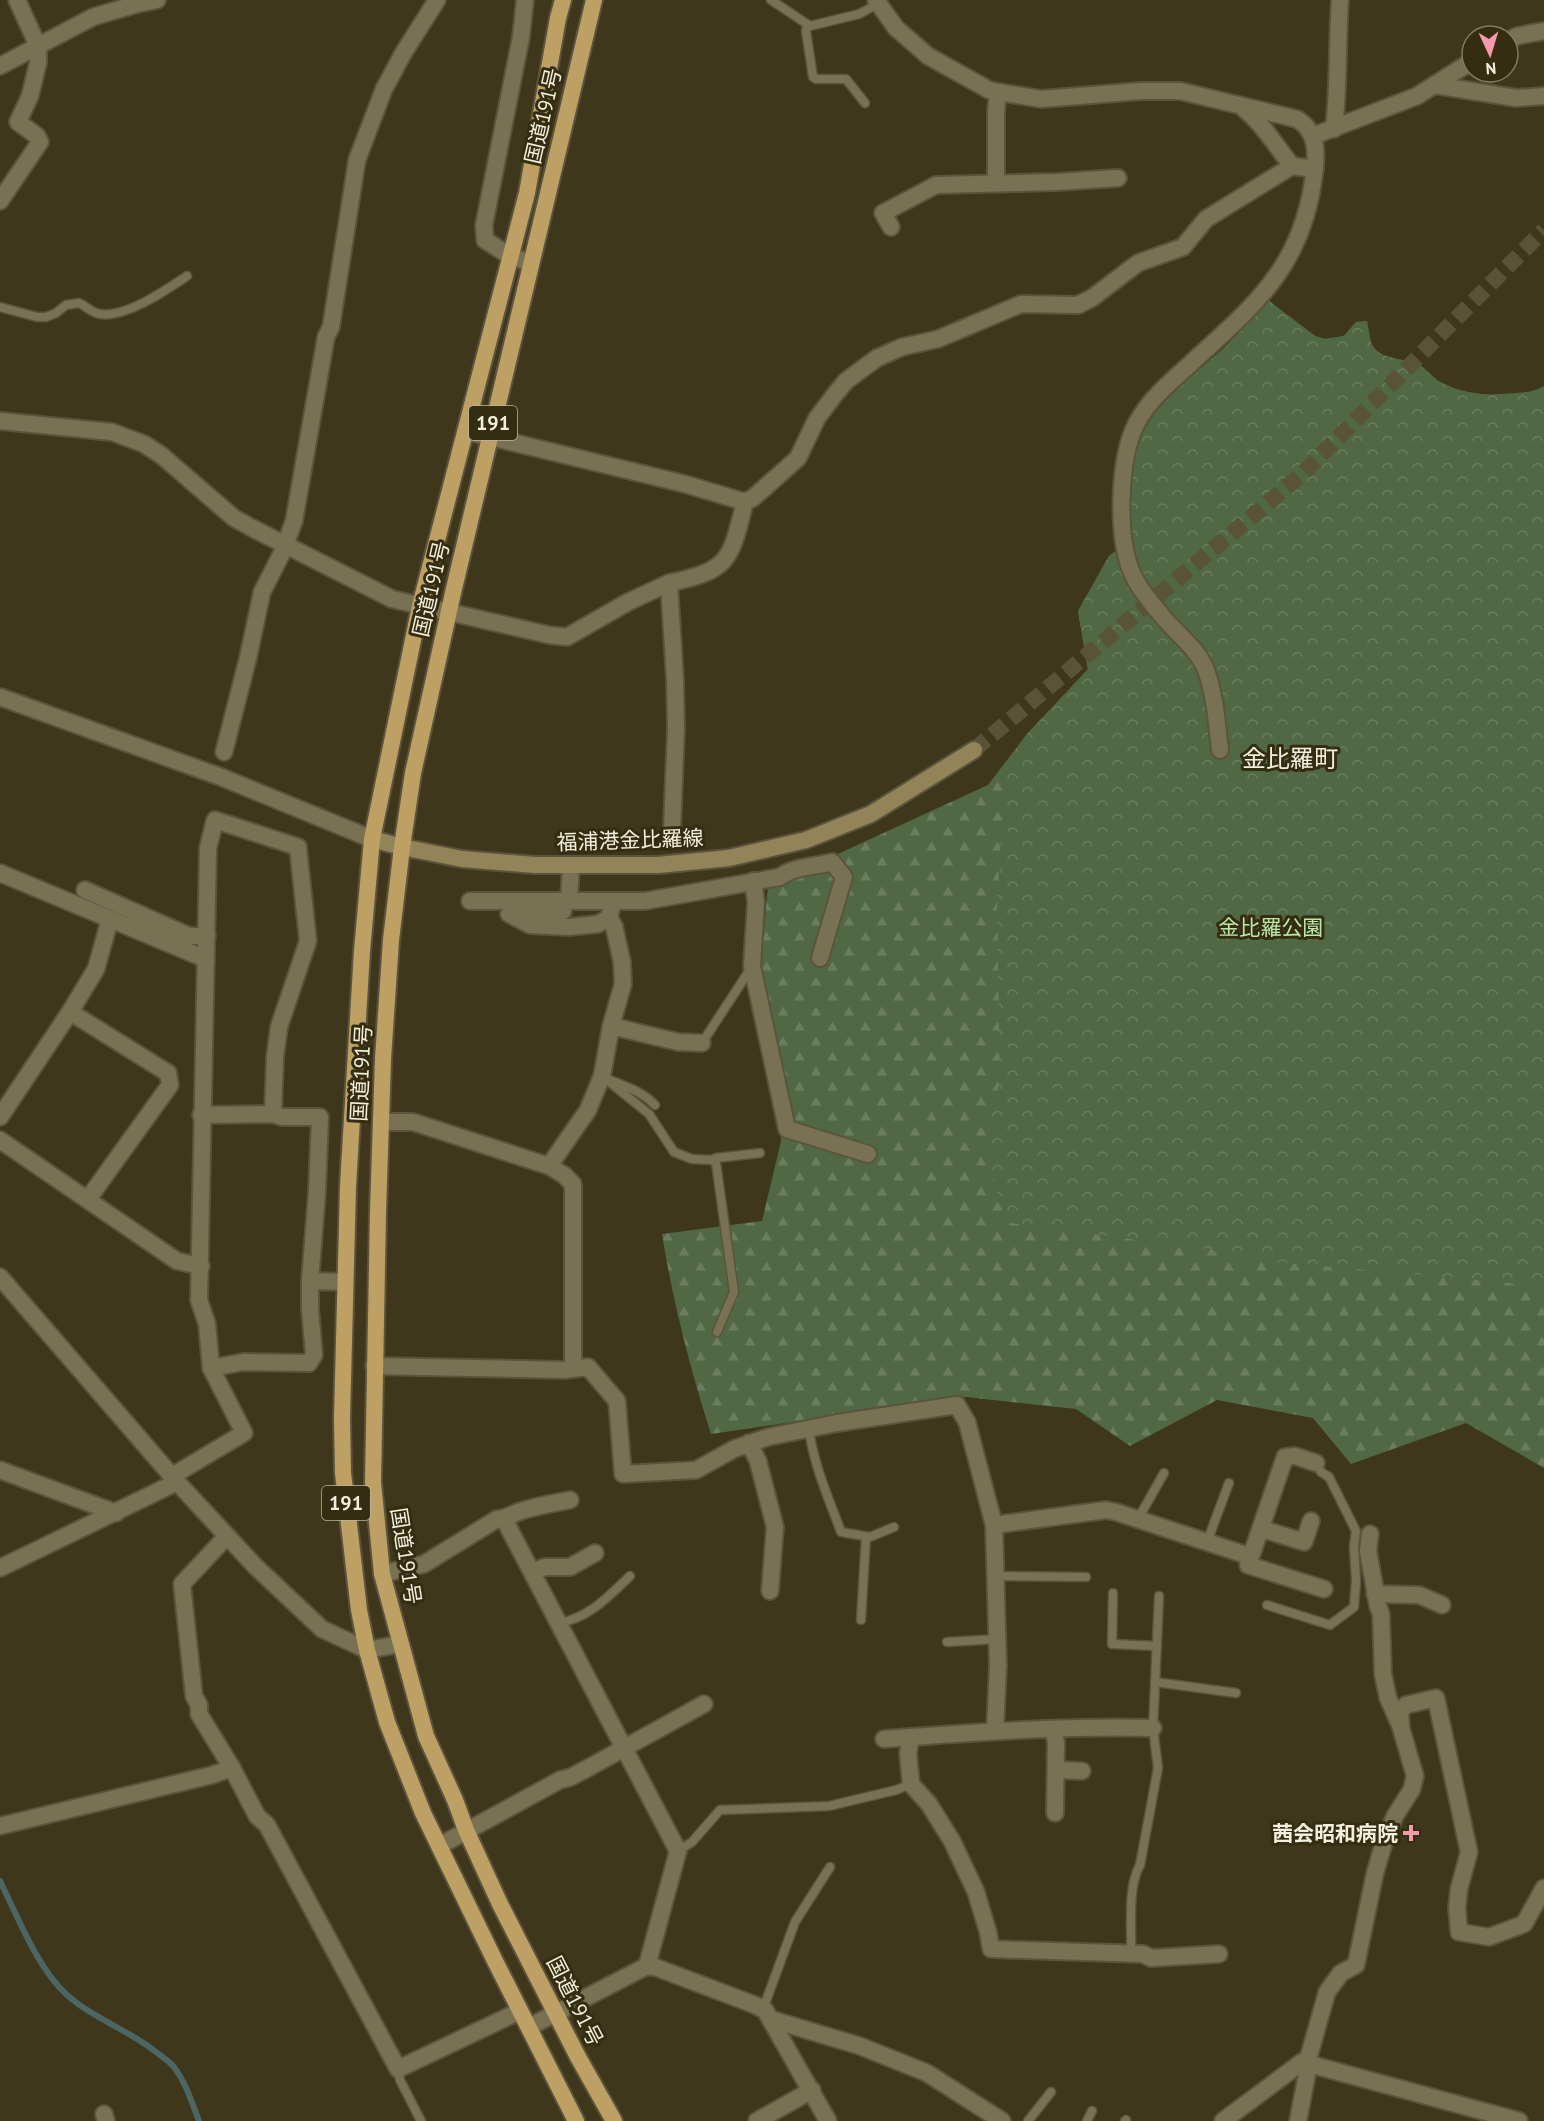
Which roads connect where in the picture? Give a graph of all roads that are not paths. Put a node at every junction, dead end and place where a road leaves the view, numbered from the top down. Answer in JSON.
{"nodes":[{"id":1,"x":16,"y":0,"type":"edge"},
{"id":2,"x":156,"y":0,"type":"edge"},
{"id":3,"x":437,"y":0,"type":"edge"},
{"id":4,"x":525,"y":0,"type":"edge"},
{"id":5,"x":563,"y":0,"type":"edge"},
{"id":6,"x":594,"y":0,"type":"edge"},
{"id":7,"x":771,"y":0,"type":"edge"},
{"id":8,"x":1340,"y":0,"type":"edge"},
{"id":9,"x":881,"y":1,"type":"edge"},
{"id":10,"x":807,"y":24,"type":"junction"},
{"id":11,"x":1544,"y":31,"type":"edge"},
{"id":12,"x":1520,"y":35,"type":"edge"},
{"id":13,"x":38,"y":46,"type":"junction"},
{"id":14,"x":0,"y":66,"type":"edge"},
{"id":15,"x":1460,"y":69,"type":"edge"},
{"id":16,"x":1434,"y":85,"type":"junction"},
{"id":17,"x":998,"y":92,"type":"junction"},
{"id":18,"x":1544,"y":96,"type":"edge"},
{"id":19,"x":865,"y":103,"type":"dead end"},
{"id":20,"x":1241,"y":107,"type":"junction"},
{"id":21,"x":1334,"y":129,"type":"junction"},
{"id":22,"x":1313,"y":136,"type":"junction"},
{"id":23,"x":1292,"y":166,"type":"junction"},
{"id":24,"x":1315,"y":169,"type":"junction"},
{"id":25,"x":1118,"y":178,"type":"dead end"},
{"id":26,"x":996,"y":183,"type":"junction"},
{"id":27,"x":0,"y":201,"type":"edge"},
{"id":28,"x":891,"y":227,"type":"dead end"},
{"id":29,"x":510,"y":256,"type":"junction"},
{"id":30,"x":531,"y":263,"type":"junction"},
{"id":31,"x":187,"y":276,"type":"dead end"},
{"id":32,"x":0,"y":307,"type":"edge"},
{"id":33,"x":0,"y":421,"type":"edge"},
{"id":34,"x":466,"y":431,"type":"junction"},
{"id":35,"x":490,"y":436,"type":"junction"},
{"id":36,"x":745,"y":502,"type":"junction"},
{"id":37,"x":285,"y":545,"type":"junction"},
{"id":38,"x":669,"y":583,"type":"junction"},
{"id":39,"x":420,"y":606,"type":"junction"},
{"id":40,"x":448,"y":613,"type":"junction"},
{"id":41,"x":0,"y":697,"type":"edge"},
{"id":42,"x":974,"y":750,"type":"tunnel mouth"},
{"id":43,"x":1220,"y":750,"type":"dead end"},
{"id":44,"x":224,"y":752,"type":"dead end"},
{"id":45,"x":672,"y":829,"type":"dead end"},
{"id":46,"x":372,"y":838,"type":"junction"},
{"id":47,"x":402,"y":847,"type":"junction"},
{"id":48,"x":571,"y":865,"type":"junction"},
{"id":49,"x":0,"y":873,"type":"edge"},
{"id":50,"x":753,"y":881,"type":"junction"},
{"id":51,"x":85,"y":890,"type":"dead end"},
{"id":52,"x":566,"y":900,"type":"junction"},
{"id":53,"x":613,"y":900,"type":"junction"},
{"id":54,"x":509,"y":914,"type":"junction"},
{"id":55,"x":609,"y":917,"type":"junction"},
{"id":56,"x":110,"y":919,"type":"junction"},
{"id":57,"x":207,"y":936,"type":"junction"},
{"id":58,"x":820,"y":958,"type":"dead end"},
{"id":59,"x":206,"y":959,"type":"junction"},
{"id":60,"x":752,"y":966,"type":"junction"},
{"id":61,"x":70,"y":1012,"type":"junction"},
{"id":62,"x":611,"y":1026,"type":"junction"},
{"id":63,"x":702,"y":1043,"type":"joint"},
{"id":64,"x":602,"y":1076,"type":"junction"},
{"id":65,"x":655,"y":1105,"type":"dead end"},
{"id":66,"x":273,"y":1114,"type":"junction"},
{"id":67,"x":201,"y":1115,"type":"junction"},
{"id":68,"x":0,"y":1117,"type":"edge"},
{"id":69,"x":381,"y":1122,"type":"junction"},
{"id":70,"x":0,"y":1140,"type":"edge"},
{"id":71,"x":760,"y":1154,"type":"dead end"},
{"id":72,"x":867,"y":1154,"type":"dead end"},
{"id":73,"x":712,"y":1160,"type":"junction"},
{"id":74,"x":549,"y":1166,"type":"junction"},
{"id":75,"x":88,"y":1199,"type":"junction"},
{"id":76,"x":201,"y":1266,"type":"junction"},
{"id":77,"x":0,"y":1277,"type":"edge"},
{"id":78,"x":310,"y":1281,"type":"junction"},
{"id":79,"x":345,"y":1281,"type":"junction"},
{"id":80,"x":717,"y":1332,"type":"dead end"},
{"id":81,"x":374,"y":1366,"type":"junction"},
{"id":82,"x":211,"y":1368,"type":"junction"},
{"id":83,"x":573,"y":1368,"type":"junction"},
{"id":84,"x":808,"y":1428,"type":"junction"},
{"id":85,"x":749,"y":1443,"type":"junction"},
{"id":86,"x":1317,"y":1463,"type":"joint"},
{"id":87,"x":0,"y":1470,"type":"edge"},
{"id":88,"x":1164,"y":1473,"type":"dead end"},
{"id":89,"x":175,"y":1479,"type":"junction"},
{"id":90,"x":1229,"y":1483,"type":"dead end"},
{"id":91,"x":570,"y":1500,"type":"dead end"},
{"id":92,"x":116,"y":1513,"type":"junction"},
{"id":93,"x":504,"y":1519,"type":"junction"},
{"id":94,"x":1138,"y":1519,"type":"junction"},
{"id":95,"x":1311,"y":1521,"type":"dead end"},
{"id":96,"x":994,"y":1525,"type":"junction"},
{"id":97,"x":894,"y":1527,"type":"dead end"},
{"id":98,"x":1262,"y":1529,"type":"junction"},
{"id":99,"x":1363,"y":1535,"type":"junction"},
{"id":100,"x":227,"y":1536,"type":"junction"},
{"id":101,"x":866,"y":1537,"type":"junction"},
{"id":102,"x":1207,"y":1542,"type":"junction"},
{"id":103,"x":595,"y":1553,"type":"dead end"},
{"id":104,"x":1251,"y":1555,"type":"junction"},
{"id":105,"x":0,"y":1568,"type":"edge"},
{"id":106,"x":532,"y":1572,"type":"junction"},
{"id":107,"x":382,"y":1574,"type":"junction"},
{"id":108,"x":630,"y":1576,"type":"dead end"},
{"id":109,"x":995,"y":1576,"type":"junction"},
{"id":110,"x":1086,"y":1577,"type":"dead end"},
{"id":111,"x":1324,"y":1589,"type":"dead end"},
{"id":112,"x":770,"y":1591,"type":"dead end"},
{"id":113,"x":1113,"y":1593,"type":"dead end"},
{"id":114,"x":1375,"y":1593,"type":"junction"},
{"id":115,"x":1159,"y":1596,"type":"dead end"},
{"id":116,"x":1267,"y":1605,"type":"dead end"},
{"id":117,"x":1442,"y":1605,"type":"dead end"},
{"id":118,"x":861,"y":1620,"type":"dead end"},
{"id":119,"x":557,"y":1623,"type":"junction"},
{"id":120,"x":998,"y":1639,"type":"junction"},
{"id":121,"x":947,"y":1642,"type":"dead end"},
{"id":122,"x":400,"y":1644,"type":"junction"},
{"id":123,"x":1156,"y":1646,"type":"junction"},
{"id":124,"x":367,"y":1650,"type":"junction"},
{"id":125,"x":1155,"y":1682,"type":"junction"},
{"id":126,"x":1236,"y":1693,"type":"dead end"},
{"id":127,"x":704,"y":1704,"type":"dead end"},
{"id":128,"x":1153,"y":1728,"type":"junction"},
{"id":129,"x":1401,"y":1728,"type":"junction"},
{"id":130,"x":1053,"y":1729,"type":"junction"},
{"id":131,"x":995,"y":1731,"type":"junction"},
{"id":132,"x":911,"y":1737,"type":"junction"},
{"id":133,"x":884,"y":1739,"type":"dead end"},
{"id":134,"x":625,"y":1747,"type":"junction"},
{"id":135,"x":232,"y":1768,"type":"junction"},
{"id":136,"x":1056,"y":1770,"type":"junction"},
{"id":137,"x":1082,"y":1771,"type":"dead end"},
{"id":138,"x":911,"y":1784,"type":"junction"},
{"id":139,"x":1055,"y":1813,"type":"dead end"},
{"id":140,"x":0,"y":1826,"type":"edge"},
{"id":141,"x":466,"y":1830,"type":"junction"},
{"id":142,"x":439,"y":1846,"type":"junction"},
{"id":143,"x":678,"y":1851,"type":"junction"},
{"id":144,"x":830,"y":1867,"type":"dead end"},
{"id":145,"x":1544,"y":1888,"type":"edge"},
{"id":146,"x":1131,"y":1954,"type":"junction"},
{"id":147,"x":1219,"y":1954,"type":"dead end"},
{"id":148,"x":647,"y":1966,"type":"junction"},
{"id":149,"x":520,"y":2011,"type":"junction"},
{"id":150,"x":557,"y":2014,"type":"junction"},
{"id":151,"x":767,"y":2014,"type":"junction"},
{"id":152,"x":529,"y":2027,"type":"junction"},
{"id":153,"x":1306,"y":2063,"type":"junction"},
{"id":154,"x":398,"y":2068,"type":"junction"},
{"id":155,"x":812,"y":2090,"type":"junction"},
{"id":156,"x":1051,"y":2092,"type":"dead end"},
{"id":157,"x":1092,"y":2111,"type":"dead end"},
{"id":158,"x":421,"y":2121,"type":"edge"},
{"id":159,"x":576,"y":2121,"type":"edge"},
{"id":160,"x":614,"y":2121,"type":"edge"},
{"id":161,"x":757,"y":2121,"type":"edge"},
{"id":162,"x":828,"y":2121,"type":"edge"},
{"id":163,"x":1002,"y":2121,"type":"edge"},
{"id":164,"x":1028,"y":2121,"type":"edge"},
{"id":165,"x":1087,"y":2121,"type":"edge"},
{"id":166,"x":1223,"y":2121,"type":"edge"},
{"id":167,"x":1298,"y":2121,"type":"edge"},
{"id":168,"x":1519,"y":2121,"type":"edge"}],
"edges":[{"from":1,"to":13,"type":"street"},
{"from":2,"to":13,"type":"street"},
{"from":3,"to":37,"type":"street"},
{"from":4,"to":29,"type":"street"},
{"from":5,"to":29,"type":"highway","name":"国道191号","number":"191"},
{"from":6,"to":30,"type":"highway","name":"国道191号","number":"191"},
{"from":7,"to":10,"type":"lane"},
{"from":8,"to":21,"type":"street"},
{"from":9,"to":10,"type":"lane"},
{"from":9,"to":17,"type":"street"},
{"from":10,"to":19,"type":"lane"},
{"from":11,"to":12,"type":"street"},
{"from":13,"to":14,"type":"street"},
{"from":13,"to":27,"type":"street"},
{"from":15,"to":16,"type":"street"},
{"from":16,"to":18,"type":"street"},
{"from":16,"to":21,"type":"street"},
{"from":17,"to":20,"type":"street"},
{"from":17,"to":26,"type":"street"},
{"from":20,"to":22,"type":"street"},
{"from":20,"to":23,"type":"street"},
{"from":21,"to":22,"type":"street"},
{"from":22,"to":24,"type":"street"},
{"from":23,"to":24,"type":"street"},
{"from":23,"to":36,"type":"street"},
{"from":24,"to":43,"type":"street"},
{"from":25,"to":26,"type":"street"},
{"from":26,"to":28,"type":"street"},
{"from":29,"to":30,"type":"street"},
{"from":29,"to":34,"type":"highway","name":"国道191号","number":"191"},
{"from":30,"to":35,"type":"highway","name":"国道191号","number":"191"},
{"from":31,"to":32,"type":"lane"},
{"from":33,"to":37,"type":"street"},
{"from":34,"to":35,"type":"street"},
{"from":34,"to":39,"type":"highway","name":"国道191号","number":"191"},
{"from":35,"to":36,"type":"street"},
{"from":35,"to":40,"type":"highway","name":"国道191号","number":"191"},
{"from":36,"to":38,"type":"street"},
{"from":37,"to":39,"type":"street"},
{"from":37,"to":44,"type":"street"},
{"from":38,"to":40,"type":"street"},
{"from":38,"to":45,"type":"street"},
{"from":39,"to":40,"type":"street"},
{"from":39,"to":46,"type":"highway","name":"国道191号","number":"191"},
{"from":40,"to":47,"type":"highway","name":"国道191号","number":"191"},
{"from":41,"to":46,"type":"street"},
{"from":42,"to":48,"type":"main road","name":"福浦港金比羅線"},
{"from":46,"to":47,"type":"main road","name":"福浦港金比羅線"},
{"from":46,"to":79,"type":"highway","name":"国道191号","number":"191"},
{"from":47,"to":48,"type":"main road","name":"福浦港金比羅線"},
{"from":47,"to":69,"type":"highway","name":"国道191号","number":"191"},
{"from":48,"to":52,"type":"street"},
{"from":49,"to":56,"type":"street"},
{"from":50,"to":53,"type":"street"},
{"from":50,"to":58,"type":"street"},
{"from":50,"to":60,"type":"street"},
{"from":51,"to":57,"type":"street"},
{"from":52,"to":53,"type":"street"},
{"from":52,"to":54,"type":"street"},
{"from":52,"to":54,"type":"street"},
{"from":53,"to":55,"type":"street"},
{"from":54,"to":55,"type":"street"},
{"from":55,"to":62,"type":"street"},
{"from":56,"to":59,"type":"street"},
{"from":56,"to":61,"type":"street"},
{"from":57,"to":59,"type":"street"},
{"from":57,"to":66,"type":"street"},
{"from":59,"to":67,"type":"street"},
{"from":60,"to":63,"type":"lane"},
{"from":60,"to":72,"type":"street"},
{"from":61,"to":68,"type":"street"},
{"from":61,"to":75,"type":"street"},
{"from":62,"to":63,"type":"street"},
{"from":62,"to":64,"type":"street"},
{"from":64,"to":65,"type":"lane"},
{"from":64,"to":73,"type":"lane"},
{"from":64,"to":74,"type":"street"},
{"from":66,"to":67,"type":"street"},
{"from":66,"to":78,"type":"street"},
{"from":67,"to":76,"type":"street"},
{"from":69,"to":74,"type":"street"},
{"from":69,"to":81,"type":"highway","name":"国道191号","number":"191"},
{"from":70,"to":75,"type":"street"},
{"from":71,"to":73,"type":"lane"},
{"from":73,"to":80,"type":"lane"},
{"from":74,"to":83,"type":"street"},
{"from":75,"to":76,"type":"street"},
{"from":76,"to":82,"type":"street"},
{"from":77,"to":89,"type":"street"},
{"from":78,"to":79,"type":"street"},
{"from":78,"to":82,"type":"street"},
{"from":79,"to":124,"type":"highway","name":"国道191号","number":"191"},
{"from":81,"to":83,"type":"street"},
{"from":81,"to":107,"type":"highway","name":"国道191号","number":"191"},
{"from":82,"to":89,"type":"street"},
{"from":83,"to":85,"type":"street"},
{"from":84,"to":85,"type":"street"},
{"from":84,"to":96,"type":"street"},
{"from":84,"to":101,"type":"lane"},
{"from":85,"to":112,"type":"street"},
{"from":86,"to":98,"type":"street"},
{"from":86,"to":99,"type":"lane"},
{"from":87,"to":92,"type":"street"},
{"from":88,"to":94,"type":"lane"},
{"from":89,"to":92,"type":"street"},
{"from":89,"to":100,"type":"street"},
{"from":90,"to":102,"type":"lane"},
{"from":91,"to":93,"type":"street"},
{"from":92,"to":105,"type":"street"},
{"from":93,"to":106,"type":"street"},
{"from":93,"to":107,"type":"street"},
{"from":94,"to":96,"type":"street"},
{"from":94,"to":102,"type":"street"},
{"from":95,"to":98,"type":"street"},
{"from":96,"to":109,"type":"street"},
{"from":97,"to":101,"type":"lane"},
{"from":98,"to":104,"type":"street"},
{"from":99,"to":114,"type":"street"},
{"from":99,"to":116,"type":"lane"},
{"from":100,"to":124,"type":"street"},
{"from":100,"to":135,"type":"street"},
{"from":101,"to":118,"type":"lane"},
{"from":102,"to":104,"type":"street"},
{"from":103,"to":106,"type":"street"},
{"from":104,"to":111,"type":"street"},
{"from":106,"to":119,"type":"street"},
{"from":107,"to":122,"type":"highway","name":"国道191号","number":"191"},
{"from":108,"to":119,"type":"lane"},
{"from":109,"to":110,"type":"lane"},
{"from":109,"to":120,"type":"street"},
{"from":113,"to":123,"type":"lane"},
{"from":114,"to":117,"type":"street"},
{"from":114,"to":129,"type":"street"},
{"from":115,"to":123,"type":"lane"},
{"from":119,"to":134,"type":"street"},
{"from":120,"to":121,"type":"lane"},
{"from":120,"to":131,"type":"street"},
{"from":122,"to":124,"type":"street"},
{"from":122,"to":141,"type":"highway","name":"国道191号","number":"191"},
{"from":123,"to":125,"type":"lane"},
{"from":124,"to":142,"type":"highway","name":"国道191号","number":"191"},
{"from":125,"to":126,"type":"lane"},
{"from":125,"to":128,"type":"lane"},
{"from":127,"to":134,"type":"street"},
{"from":128,"to":130,"type":"street"},
{"from":128,"to":146,"type":"lane"},
{"from":129,"to":145,"type":"street"},
{"from":129,"to":153,"type":"street"},
{"from":130,"to":131,"type":"street"},
{"from":130,"to":136,"type":"street"},
{"from":131,"to":132,"type":"street"},
{"from":132,"to":133,"type":"street"},
{"from":132,"to":138,"type":"street"},
{"from":134,"to":141,"type":"street"},
{"from":134,"to":143,"type":"street"},
{"from":135,"to":140,"type":"street"},
{"from":135,"to":154,"type":"street"},
{"from":136,"to":137,"type":"street"},
{"from":136,"to":139,"type":"street"},
{"from":138,"to":143,"type":"lane"},
{"from":138,"to":146,"type":"street"},
{"from":141,"to":142,"type":"street"},
{"from":141,"to":150,"type":"highway","name":"国道191号","number":"191"},
{"from":142,"to":149,"type":"highway","name":"国道191号","number":"191"},
{"from":143,"to":148,"type":"street"},
{"from":144,"to":151,"type":"lane"},
{"from":146,"to":147,"type":"street"},
{"from":148,"to":150,"type":"street"},
{"from":148,"to":151,"type":"street"},
{"from":149,"to":152,"type":"highway","name":"国道191号","number":"191"},
{"from":149,"to":154,"type":"street"},
{"from":150,"to":152,"type":"street"},
{"from":150,"to":160,"type":"highway","name":"国道191号","number":"191"},
{"from":151,"to":155,"type":"street"},
{"from":151,"to":163,"type":"street"},
{"from":152,"to":159,"type":"highway","name":"国道191号","number":"191"},
{"from":153,"to":166,"type":"street"},
{"from":153,"to":167,"type":"street"},
{"from":153,"to":168,"type":"street"},
{"from":154,"to":158,"type":"lane"},
{"from":155,"to":161,"type":"street"},
{"from":155,"to":162,"type":"street"},
{"from":156,"to":164,"type":"lane"},
{"from":157,"to":165,"type":"lane"}]}
